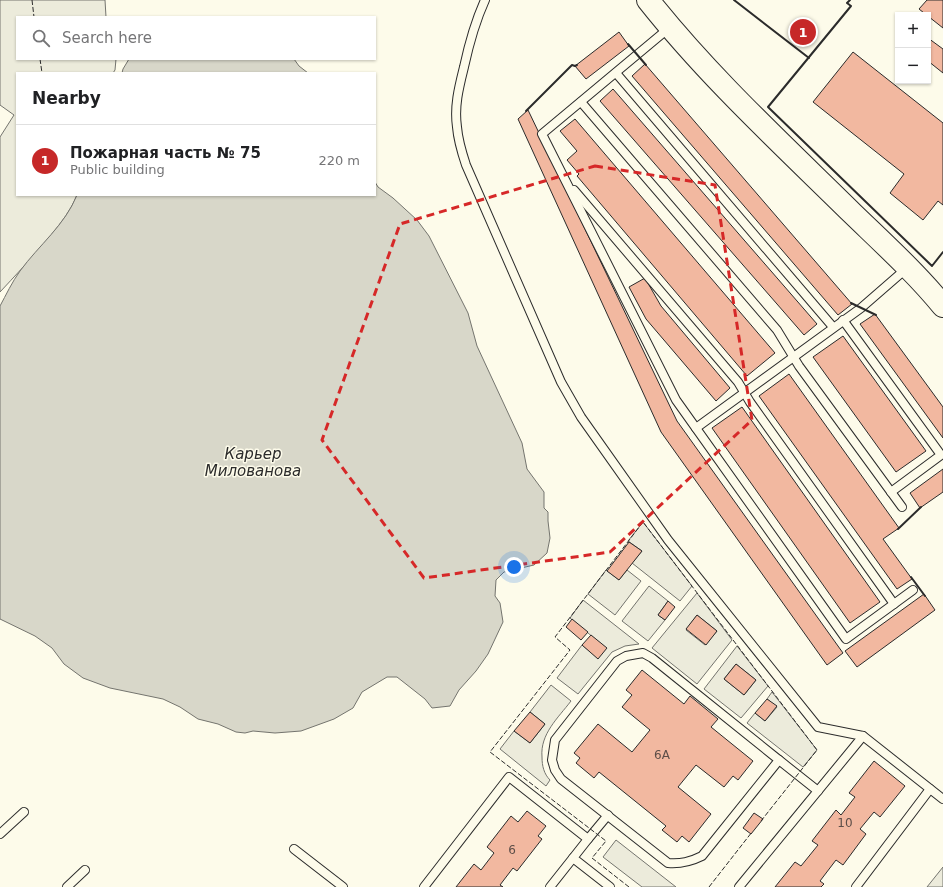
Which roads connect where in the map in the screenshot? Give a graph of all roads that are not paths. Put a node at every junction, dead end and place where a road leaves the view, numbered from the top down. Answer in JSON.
{"nodes":[{"id":1,"x":485,"y":0,"type":"edge"},
{"id":2,"x":648,"y":0,"type":"edge"},
{"id":3,"x":670,"y":28,"type":"junction"},
{"id":4,"x":616,"y":73,"type":"junction"},
{"id":5,"x":581,"y":102,"type":"junction"},
{"id":6,"x":566,"y":181,"type":"junction"},
{"id":7,"x":908,"y":268,"type":"junction"},
{"id":8,"x":940,"y":300,"type":"edge"},
{"id":9,"x":843,"y":320,"type":"junction"},
{"id":10,"x":833,"y":327,"type":"junction"},
{"id":11,"x":794,"y":356,"type":"junction"},
{"id":12,"x":744,"y":392,"type":"junction"},
{"id":13,"x":696,"y":428,"type":"junction"},
{"id":14,"x":891,"y":492,"type":"junction"},
{"id":15,"x":902,"y":507,"type":"dead end"},
{"id":16,"x":913,"y":590,"type":"dead end"},
{"id":17,"x":894,"y":604,"type":"junction"},
{"id":18,"x":863,"y":736,"type":"junction"},
{"id":19,"x":779,"y":760,"type":"junction"},
{"id":20,"x":930,"y":789,"type":"junction"},
{"id":21,"x":818,"y":791,"type":"junction"},
{"id":22,"x":943,"y":799,"type":"edge"},
{"id":23,"x":24,"y":812,"type":"dead end"},
{"id":24,"x":608,"y":815,"type":"junction"},
{"id":25,"x":0,"y":834,"type":"edge"},
{"id":26,"x":588,"y":839,"type":"junction"},
{"id":27,"x":294,"y":849,"type":"dead end"},
{"id":28,"x":573,"y":858,"type":"junction"},
{"id":29,"x":85,"y":870,"type":"dead end"},
{"id":30,"x":66,"y":887,"type":"edge"},
{"id":31,"x":343,"y":887,"type":"edge"},
{"id":32,"x":424,"y":887,"type":"edge"},
{"id":33,"x":550,"y":887,"type":"edge"},
{"id":34,"x":610,"y":887,"type":"edge"},
{"id":35,"x":739,"y":887,"type":"edge"},
{"id":36,"x":856,"y":887,"type":"edge"}],
"edges":[{"from":1,"to":18,"type":"lane"},
{"from":2,"to":3,"type":"street"},
{"from":3,"to":4,"type":"lane"},
{"from":3,"to":7,"type":"street"},
{"from":4,"to":5,"type":"lane"},
{"from":4,"to":10,"type":"lane"},
{"from":5,"to":6,"type":"lane"},
{"from":5,"to":11,"type":"lane"},
{"from":6,"to":12,"type":"lane"},
{"from":6,"to":13,"type":"lane"},
{"from":7,"to":8,"type":"street"},
{"from":7,"to":9,"type":"lane"},
{"from":9,"to":10,"type":"lane"},
{"from":9,"to":14,"type":"lane"},
{"from":10,"to":11,"type":"lane"},
{"from":11,"to":12,"type":"lane"},
{"from":11,"to":14,"type":"lane"},
{"from":12,"to":13,"type":"lane"},
{"from":12,"to":17,"type":"lane"},
{"from":13,"to":17,"type":"lane"},
{"from":14,"to":15,"type":"lane"},
{"from":16,"to":17,"type":"lane"},
{"from":18,"to":20,"type":"lane"},
{"from":18,"to":21,"type":"lane"},
{"from":19,"to":21,"type":"lane"},
{"from":19,"to":24,"type":"lane"},
{"from":19,"to":24,"type":"lane"},
{"from":20,"to":22,"type":"lane"},
{"from":20,"to":36,"type":"lane"},
{"from":21,"to":35,"type":"lane"},
{"from":23,"to":25,"type":"lane"},
{"from":24,"to":26,"type":"lane"},
{"from":26,"to":28,"type":"lane"},
{"from":26,"to":32,"type":"lane"},
{"from":27,"to":31,"type":"lane"},
{"from":28,"to":33,"type":"lane"},
{"from":28,"to":34,"type":"lane"},
{"from":29,"to":30,"type":"lane"}]}
